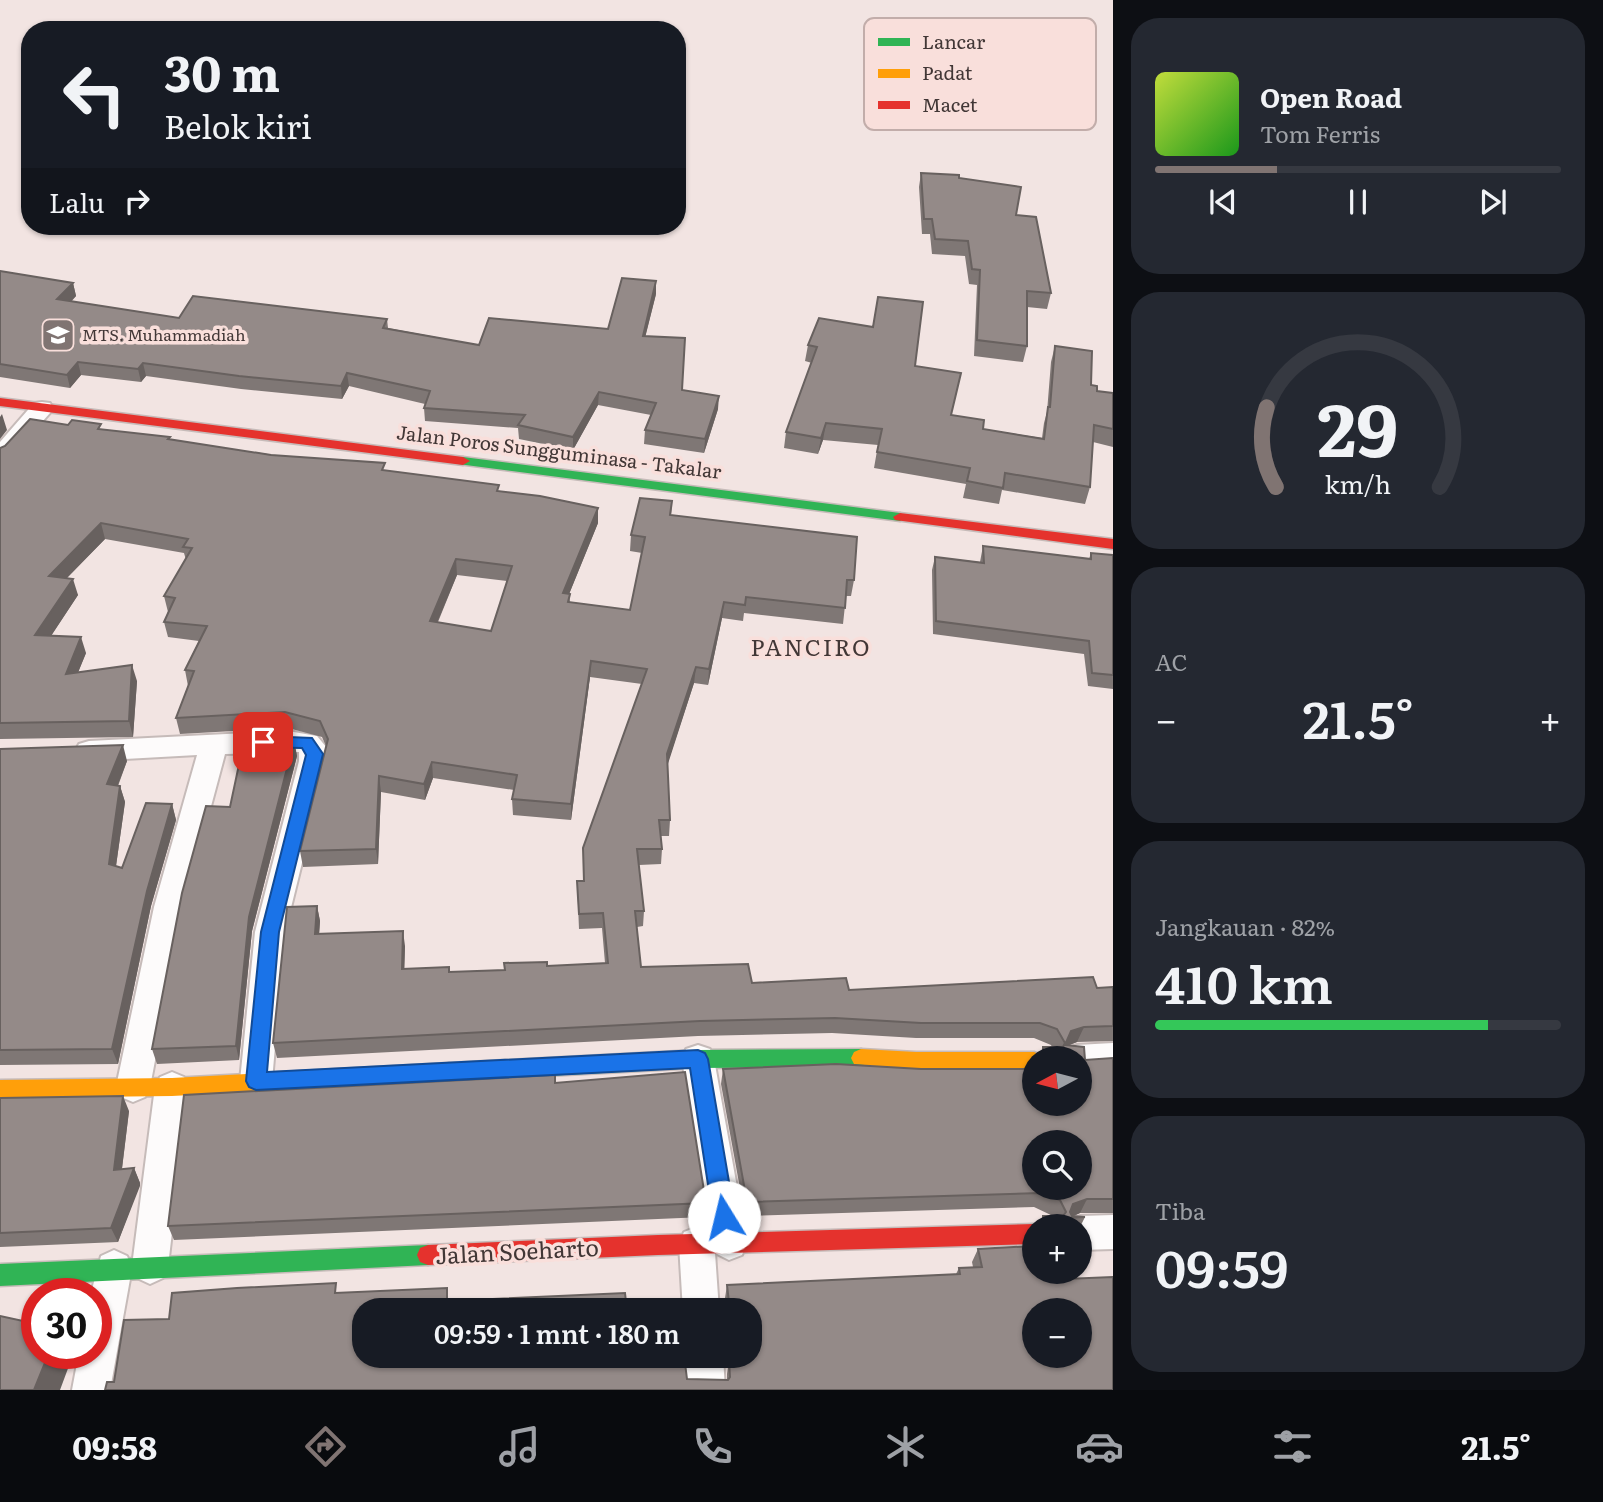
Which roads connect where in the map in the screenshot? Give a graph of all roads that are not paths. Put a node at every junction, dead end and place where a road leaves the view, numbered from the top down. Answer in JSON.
{"nodes":[{"id":1,"x":0,"y":402,"type":"edge"},
{"id":2,"x":42,"y":408,"type":"junction"},
{"id":3,"x":0,"y":455,"type":"edge"},
{"id":4,"x":1113,"y":544,"type":"edge"},
{"id":5,"x":214,"y":745,"type":"junction"},
{"id":6,"x":60,"y":752,"type":"edge"},
{"id":7,"x":1113,"y":1057,"type":"edge"},
{"id":8,"x":1092,"y":1058,"type":"edge"},
{"id":9,"x":698,"y":1059,"type":"junction"},
{"id":10,"x":1022,"y":1061,"type":"edge"},
{"id":11,"x":256,"y":1081,"type":"junction"},
{"id":12,"x":133,"y":1087,"type":"junction"},
{"id":13,"x":172,"y":1087,"type":"junction"},
{"id":14,"x":0,"y":1089,"type":"edge"},
{"id":15,"x":1113,"y":1232,"type":"edge"},
{"id":16,"x":1092,"y":1233,"type":"edge"},
{"id":17,"x":1022,"y":1234,"type":"edge"},
{"id":18,"x":713,"y":1243,"type":"junction"},
{"id":19,"x":150,"y":1266,"type":"junction"},
{"id":20,"x":114,"y":1268,"type":"junction"},
{"id":21,"x":0,"y":1275,"type":"edge"},
{"id":22,"x":703,"y":1298,"type":"edge"},
{"id":23,"x":705,"y":1368,"type":"edge"},
{"id":24,"x":91,"y":1390,"type":"edge"},
{"id":25,"x":706,"y":1390,"type":"edge"}],
"edges":[{"from":1,"to":2,"type":"main road","name":"Jalan Poros Sungguminasa - Takalar"},
{"from":2,"to":3,"type":"street"},
{"from":2,"to":4,"type":"main road","name":"Jalan Poros Sungguminasa - Takalar"},
{"from":5,"to":6,"type":"street"},
{"from":5,"to":11,"type":"street"},
{"from":5,"to":12,"type":"street"},
{"from":7,"to":8,"type":"street"},
{"from":9,"to":10,"type":"main road"},
{"from":9,"to":11,"type":"main road"},
{"from":9,"to":18,"type":"street"},
{"from":11,"to":13,"type":"main road"},
{"from":12,"to":13,"type":"main road"},
{"from":12,"to":14,"type":"main road"},
{"from":13,"to":19,"type":"street"},
{"from":15,"to":16,"type":"street"},
{"from":17,"to":18,"type":"main road","name":"Jalan Soeharto"},
{"from":18,"to":19,"type":"main road","name":"Jalan Soeharto"},
{"from":18,"to":22,"type":"street"},
{"from":19,"to":20,"type":"main road","name":"Jalan Soeharto"},
{"from":20,"to":21,"type":"main road","name":"Jalan Soeharto"},
{"from":20,"to":24,"type":"street"},
{"from":23,"to":25,"type":"street"}]}
